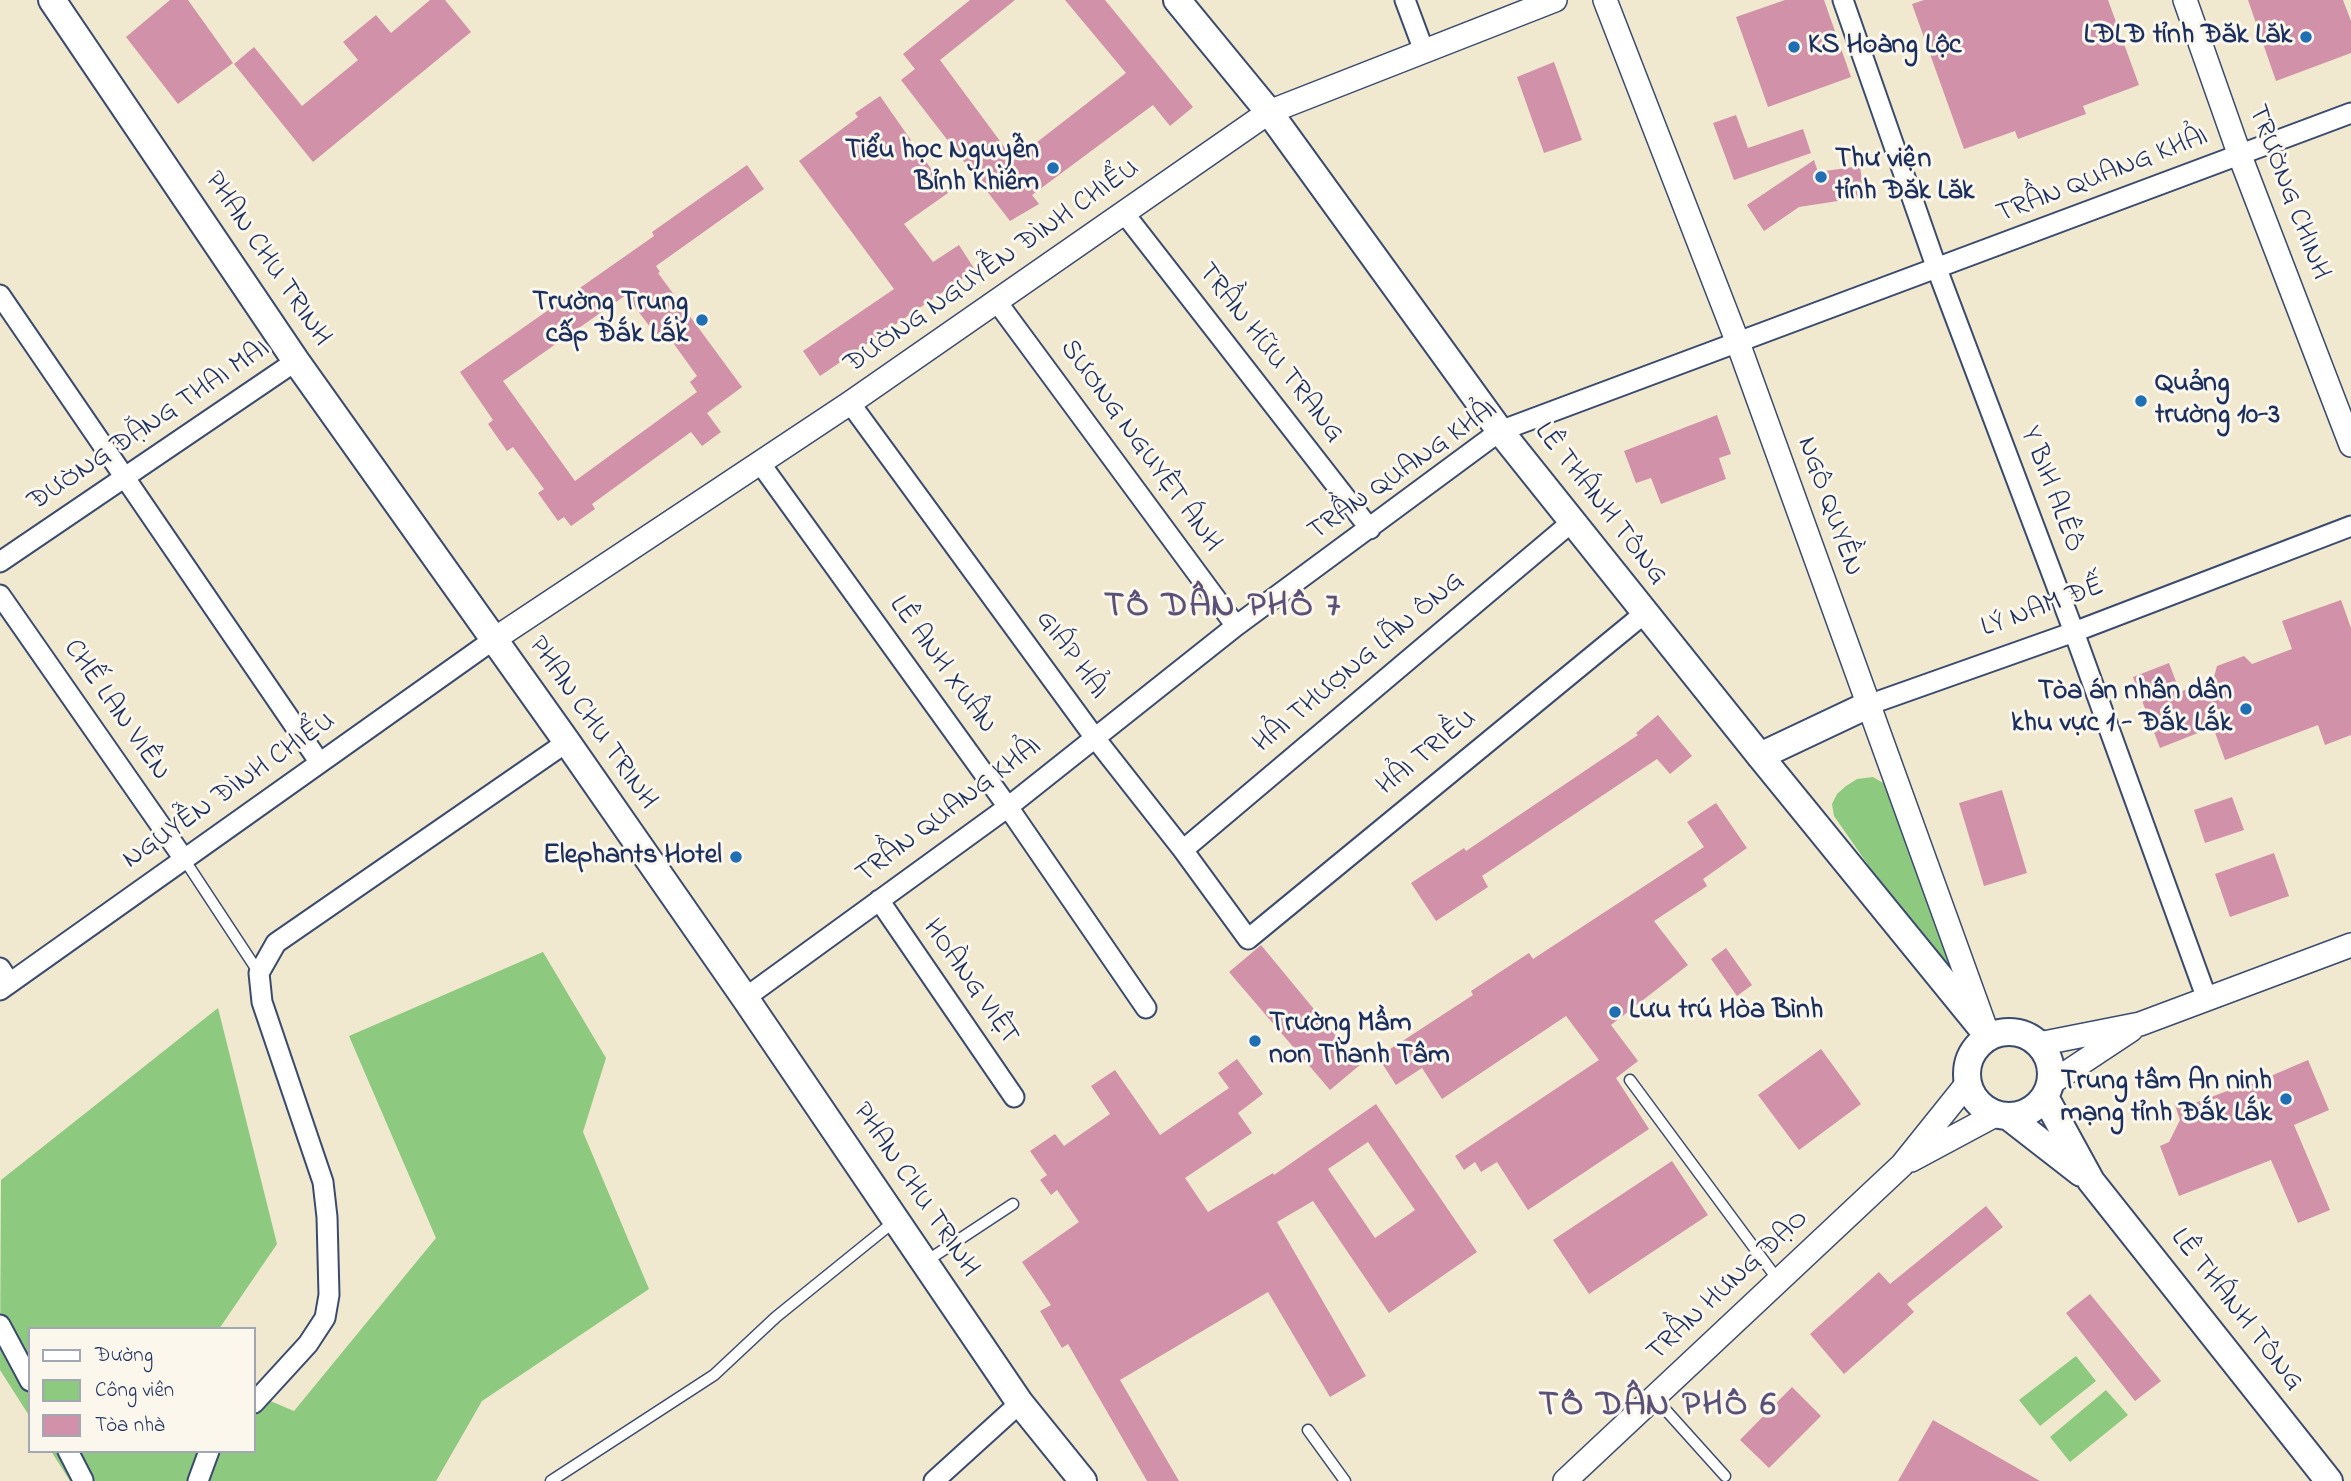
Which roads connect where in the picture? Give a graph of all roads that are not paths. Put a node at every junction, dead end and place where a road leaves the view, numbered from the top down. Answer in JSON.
{"nodes":[{"id":1,"x":52,"y":0,"type":"edge"},
{"id":2,"x":1177,"y":0,"type":"edge"},
{"id":3,"x":1405,"y":0,"type":"edge"},
{"id":4,"x":1555,"y":0,"type":"edge"},
{"id":5,"x":1605,"y":0,"type":"edge"},
{"id":6,"x":1843,"y":0,"type":"edge"},
{"id":7,"x":2185,"y":0,"type":"edge"},
{"id":8,"x":1424,"y":51,"type":"junction"},
{"id":9,"x":1269,"y":112,"type":"junction"},
{"id":10,"x":2351,"y":113,"type":"edge"},
{"id":11,"x":2240,"y":156,"type":"junction"},
{"id":12,"x":1124,"y":213,"type":"junction"},
{"id":13,"x":1937,"y":269,"type":"junction"},
{"id":14,"x":0,"y":295,"type":"edge"},
{"id":15,"x":998,"y":302,"type":"junction"},
{"id":16,"x":1738,"y":343,"type":"junction"},
{"id":17,"x":296,"y":362,"type":"junction"},
{"id":18,"x":850,"y":403,"type":"junction"},
{"id":19,"x":1500,"y":431,"type":"junction"},
{"id":20,"x":2351,"y":445,"type":"edge"},
{"id":21,"x":760,"y":463,"type":"junction"},
{"id":22,"x":124,"y":479,"type":"junction"},
{"id":23,"x":1573,"y":521,"type":"junction"},
{"id":24,"x":2351,"y":526,"type":"edge"},
{"id":25,"x":1370,"y":529,"type":"junction"},
{"id":26,"x":0,"y":562,"type":"edge"},
{"id":27,"x":0,"y":595,"type":"edge"},
{"id":28,"x":1645,"y":613,"type":"junction"},
{"id":29,"x":1236,"y":626,"type":"junction"},
{"id":30,"x":2074,"y":632,"type":"junction"},
{"id":31,"x":493,"y":640,"type":"junction"},
{"id":32,"x":1868,"y":705,"type":"junction"},
{"id":33,"x":1095,"y":738,"type":"junction"},
{"id":34,"x":567,"y":742,"type":"junction"},
{"id":35,"x":1760,"y":756,"type":"junction"},
{"id":36,"x":320,"y":763,"type":"junction"},
{"id":37,"x":1008,"y":807,"type":"junction"},
{"id":38,"x":1183,"y":850,"type":"junction"},
{"id":39,"x":184,"y":859,"type":"junction"},
{"id":40,"x":879,"y":900,"type":"junction"},
{"id":41,"x":1248,"y":939,"type":"joint"},
{"id":42,"x":2351,"y":945,"type":"edge"},
{"id":43,"x":259,"y":973,"type":"junction"},
{"id":44,"x":3,"y":980,"type":"edge"},
{"id":45,"x":745,"y":998,"type":"junction"},
{"id":46,"x":2207,"y":999,"type":"junction"},
{"id":47,"x":1146,"y":1008,"type":"dead end"},
{"id":48,"x":2140,"y":1024,"type":"junction"},
{"id":49,"x":1989,"y":1037,"type":"junction"},
{"id":50,"x":2039,"y":1044,"type":"junction"},
{"id":51,"x":1630,"y":1080,"type":"dead end"},
{"id":52,"x":1967,"y":1084,"type":"junction"},
{"id":53,"x":2048,"y":1090,"type":"junction"},
{"id":54,"x":1014,"y":1097,"type":"dead end"},
{"id":55,"x":2002,"y":1116,"type":"junction"},
{"id":56,"x":1902,"y":1165,"type":"junction"},
{"id":57,"x":2091,"y":1181,"type":"junction"},
{"id":58,"x":1013,"y":1203,"type":"dead end"},
{"id":59,"x":896,"y":1220,"type":"junction"},
{"id":60,"x":925,"y":1262,"type":"junction"},
{"id":61,"x":1779,"y":1281,"type":"junction"},
{"id":62,"x":0,"y":1325,"type":"edge"},
{"id":63,"x":28,"y":1377,"type":"edge"},
{"id":64,"x":1654,"y":1397,"type":"junction"},
{"id":65,"x":256,"y":1401,"type":"edge"},
{"id":66,"x":1020,"y":1403,"type":"junction"},
{"id":67,"x":1308,"y":1430,"type":"dead end"},
{"id":68,"x":69,"y":1453,"type":"edge"},
{"id":69,"x":208,"y":1453,"type":"edge"},
{"id":70,"x":1726,"y":1476,"type":"dead end"},
{"id":71,"x":83,"y":1480,"type":"edge"},
{"id":72,"x":198,"y":1481,"type":"edge"},
{"id":73,"x":551,"y":1481,"type":"edge"},
{"id":74,"x":934,"y":1481,"type":"edge"},
{"id":75,"x":1083,"y":1481,"type":"edge"},
{"id":76,"x":1345,"y":1481,"type":"edge"},
{"id":77,"x":1564,"y":1481,"type":"edge"},
{"id":78,"x":2329,"y":1481,"type":"edge"}],
"edges":[{"from":1,"to":17,"type":"main road","name":"PHAN CHU TRINH"},
{"from":2,"to":9,"type":"main road","name":"LÊ THÁNH TÔNG"},
{"from":3,"to":8,"type":"street"},
{"from":4,"to":8,"type":"street","name":"ĐƯỜNG NGUYỄN ĐÌNH CHIỂU"},
{"from":5,"to":16,"type":"street","name":"NGÔ QUYỀN"},
{"from":6,"to":13,"type":"street","name":"Y BIH ALÊÔ"},
{"from":7,"to":11,"type":"street","name":"TRƯỜNG CHINH"},
{"from":8,"to":9,"type":"street","name":"ĐƯỜNG NGUYỄN ĐÌNH CHIỂU"},
{"from":9,"to":12,"type":"street","name":"ĐƯỜNG NGUYỄN ĐÌNH CHIỂU"},
{"from":9,"to":19,"type":"main road","name":"LÊ THÁNH TÔNG"},
{"from":10,"to":11,"type":"street","name":"TRẦN QUANG KHẢI"},
{"from":11,"to":13,"type":"street","name":"TRẦN QUANG KHẢI"},
{"from":11,"to":20,"type":"street","name":"TRƯỜNG CHINH"},
{"from":12,"to":15,"type":"street","name":"ĐƯỜNG NGUYỄN ĐÌNH CHIỂU"},
{"from":12,"to":25,"type":"street","name":"TRẦN HỮU TRANG"},
{"from":13,"to":16,"type":"street","name":"TRẦN QUANG KHẢI"},
{"from":13,"to":30,"type":"street","name":"Y BIH ALÊÔ"},
{"from":14,"to":22,"type":"street"},
{"from":15,"to":18,"type":"street","name":"ĐƯỜNG NGUYỄN ĐÌNH CHIỂU"},
{"from":15,"to":29,"type":"street","name":"SƯƠNG NGUYỆT ÁNH"},
{"from":16,"to":19,"type":"street","name":"TRẦN QUANG KHẢI"},
{"from":16,"to":32,"type":"street","name":"NGÔ QUYỀN"},
{"from":17,"to":22,"type":"street","name":"ĐƯỜNG ĐẶNG THAI MAI"},
{"from":17,"to":31,"type":"main road","name":"PHAN CHU TRINH"},
{"from":18,"to":21,"type":"street","name":"ĐƯỜNG NGUYỄN ĐÌNH CHIỂU"},
{"from":18,"to":33,"type":"street","name":"GIÁP HẢI"},
{"from":19,"to":23,"type":"main road","name":"LÊ THÁNH TÔNG"},
{"from":19,"to":25,"type":"street","name":"TRẦN QUANG KHẢI"},
{"from":21,"to":31,"type":"street","name":"ĐƯỜNG NGUYỄN ĐÌNH CHIỂU"},
{"from":21,"to":37,"type":"street","name":"LÊ ANH XUÂN"},
{"from":22,"to":26,"type":"street","name":"ĐƯỜNG ĐẶNG THAI MAI"},
{"from":22,"to":36,"type":"street"},
{"from":23,"to":28,"type":"main road","name":"LÊ THÁNH TÔNG"},
{"from":23,"to":38,"type":"street","name":"HẢI THƯỢNG LÃN ÔNG"},
{"from":24,"to":30,"type":"street","name":"LÝ NAM ĐẾ"},
{"from":25,"to":29,"type":"street","name":"TRẦN QUANG KHẢI"},
{"from":27,"to":39,"type":"street","name":"CHẾ LAN VIÊN"},
{"from":28,"to":35,"type":"main road","name":"LÊ THÁNH TÔNG"},
{"from":28,"to":41,"type":"street","name":"HẢI TRIỀU"},
{"from":29,"to":33,"type":"street","name":"TRẦN QUANG KHẢI"},
{"from":30,"to":32,"type":"street","name":"LÝ NAM ĐẾ"},
{"from":30,"to":46,"type":"street","name":"Y BIH ALÊÔ"},
{"from":31,"to":34,"type":"main road","name":"PHAN CHU TRINH"},
{"from":31,"to":36,"type":"street","name":"NGUYỄN ĐÌNH CHIỂU"},
{"from":32,"to":35,"type":"main road","name":"LÝ NAM ĐẾ"},
{"from":32,"to":49,"type":"street","name":"NGÔ QUYỀN"},
{"from":33,"to":37,"type":"street","name":"TRẦN QUANG KHẢI"},
{"from":33,"to":38,"type":"street","name":"GIÁP HẢI"},
{"from":34,"to":43,"type":"street"},
{"from":34,"to":45,"type":"main road","name":"PHAN CHU TRINH"},
{"from":35,"to":49,"type":"main road","name":"LÊ THÁNH TÔNG"},
{"from":36,"to":39,"type":"street","name":"NGUYỄN ĐÌNH CHIỂU"},
{"from":37,"to":40,"type":"street","name":"TRẦN QUANG KHẢI"},
{"from":37,"to":47,"type":"street","name":"LÊ ANH XUÂN"},
{"from":38,"to":41,"type":"street","name":"GIÁP HẢI"},
{"from":39,"to":43,"type":"lane"},
{"from":39,"to":44,"type":"street","name":"NGUYỄN ĐÌNH CHIỂU"},
{"from":40,"to":45,"type":"street","name":"TRẦN QUANG KHẢI"},
{"from":40,"to":54,"type":"street","name":"HOÀNG VIỆT"},
{"from":42,"to":46,"type":"street"},
{"from":43,"to":65,"type":"street"},
{"from":45,"to":59,"type":"main road","name":"PHAN CHU TRINH"},
{"from":46,"to":48,"type":"street"},
{"from":48,"to":50,"type":"street"},
{"from":48,"to":53,"type":"street"},
{"from":49,"to":50,"type":"main road"},
{"from":49,"to":52,"type":"main road"},
{"from":50,"to":53,"type":"main road"},
{"from":51,"to":61,"type":"lane"},
{"from":52,"to":55,"type":"main road"},
{"from":52,"to":56,"type":"street","name":"TRẦN HƯNG ĐẠO"},
{"from":53,"to":55,"type":"main road"},
{"from":53,"to":57,"type":"main road","name":"LÊ THÁNH TÔNG"},
{"from":55,"to":56,"type":"street","name":"TRẦN HƯNG ĐẠO"},
{"from":55,"to":57,"type":"main road","name":"LÊ THÁNH TÔNG"},
{"from":56,"to":61,"type":"street","name":"TRẦN HƯNG ĐẠO"},
{"from":57,"to":78,"type":"main road","name":"LÊ THÁNH TÔNG"},
{"from":58,"to":60,"type":"lane"},
{"from":59,"to":60,"type":"main road","name":"PHAN CHU TRINH"},
{"from":59,"to":73,"type":"lane"},
{"from":60,"to":66,"type":"main road","name":"PHAN CHU TRINH"},
{"from":61,"to":64,"type":"street","name":"TRẦN HƯNG ĐẠO"},
{"from":62,"to":63,"type":"street"},
{"from":64,"to":70,"type":"lane"},
{"from":64,"to":77,"type":"street","name":"TRẦN HƯNG ĐẠO"},
{"from":66,"to":74,"type":"street"},
{"from":66,"to":75,"type":"main road","name":"PHAN CHU TRINH"},
{"from":67,"to":76,"type":"lane"},
{"from":68,"to":71,"type":"street"},
{"from":69,"to":72,"type":"street"}]}
